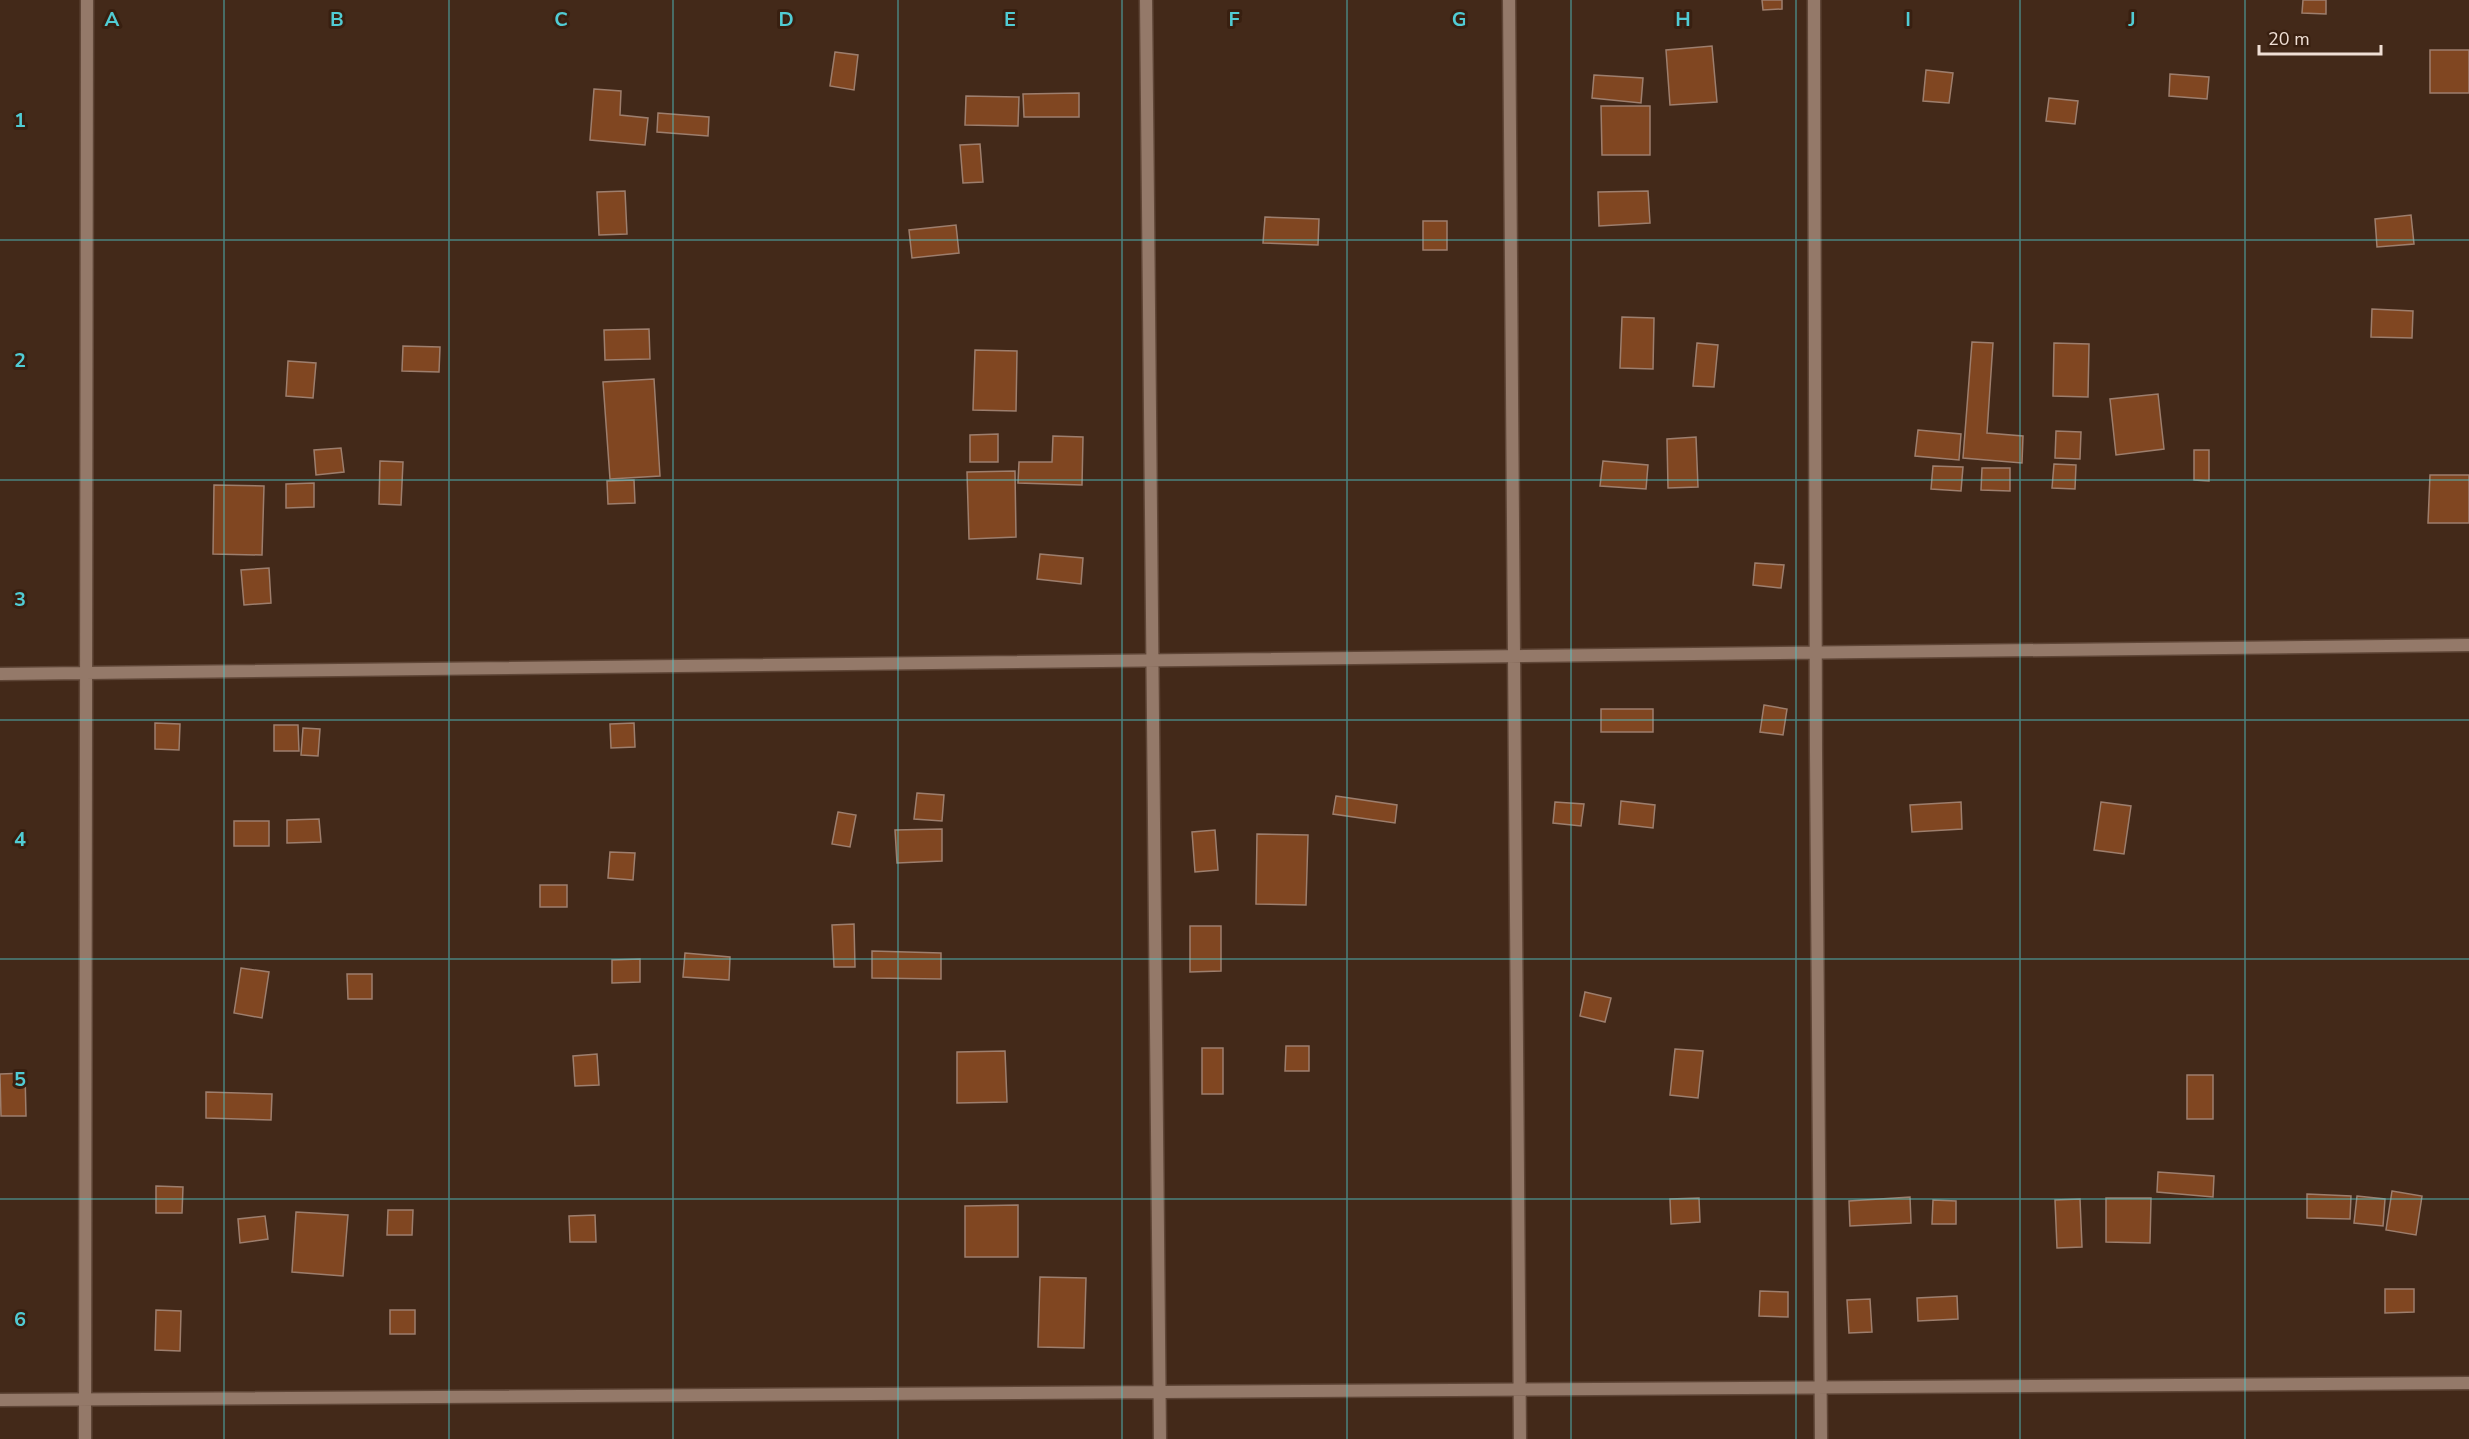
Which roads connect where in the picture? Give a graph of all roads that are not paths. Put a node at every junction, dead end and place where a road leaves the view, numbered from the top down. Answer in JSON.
{"nodes":[{"id":1,"x":87,"y":0,"type":"edge"},
{"id":2,"x":1146,"y":0,"type":"edge"},
{"id":3,"x":1509,"y":0,"type":"edge"},
{"id":4,"x":1814,"y":0,"type":"edge"},
{"id":5,"x":2469,"y":645,"type":"edge"},
{"id":6,"x":1815,"y":653,"type":"junction"},
{"id":7,"x":1514,"y":657,"type":"junction"},
{"id":8,"x":1152,"y":661,"type":"junction"},
{"id":9,"x":86,"y":673,"type":"junction"},
{"id":10,"x":0,"y":674,"type":"edge"},
{"id":11,"x":2469,"y":1383,"type":"edge"},
{"id":12,"x":1821,"y":1388,"type":"junction"},
{"id":13,"x":1520,"y":1390,"type":"junction"},
{"id":14,"x":1160,"y":1392,"type":"junction"},
{"id":15,"x":85,"y":1399,"type":"junction"},
{"id":16,"x":0,"y":1400,"type":"edge"},
{"id":17,"x":85,"y":1439,"type":"edge"},
{"id":18,"x":1160,"y":1439,"type":"edge"},
{"id":19,"x":1520,"y":1439,"type":"edge"},
{"id":20,"x":1821,"y":1439,"type":"edge"}],
"edges":[{"from":1,"to":9,"type":"street"},
{"from":2,"to":8,"type":"street"},
{"from":3,"to":7,"type":"street"},
{"from":4,"to":6,"type":"street"},
{"from":5,"to":6,"type":"street"},
{"from":6,"to":7,"type":"street"},
{"from":6,"to":12,"type":"street"},
{"from":7,"to":8,"type":"street"},
{"from":7,"to":13,"type":"street"},
{"from":8,"to":9,"type":"street"},
{"from":8,"to":14,"type":"street"},
{"from":9,"to":10,"type":"street"},
{"from":9,"to":15,"type":"street"},
{"from":11,"to":12,"type":"street"},
{"from":12,"to":13,"type":"street"},
{"from":12,"to":20,"type":"street"},
{"from":13,"to":14,"type":"street"},
{"from":13,"to":19,"type":"street"},
{"from":14,"to":15,"type":"street"},
{"from":14,"to":18,"type":"street"},
{"from":15,"to":16,"type":"street"},
{"from":15,"to":17,"type":"street"}]}
